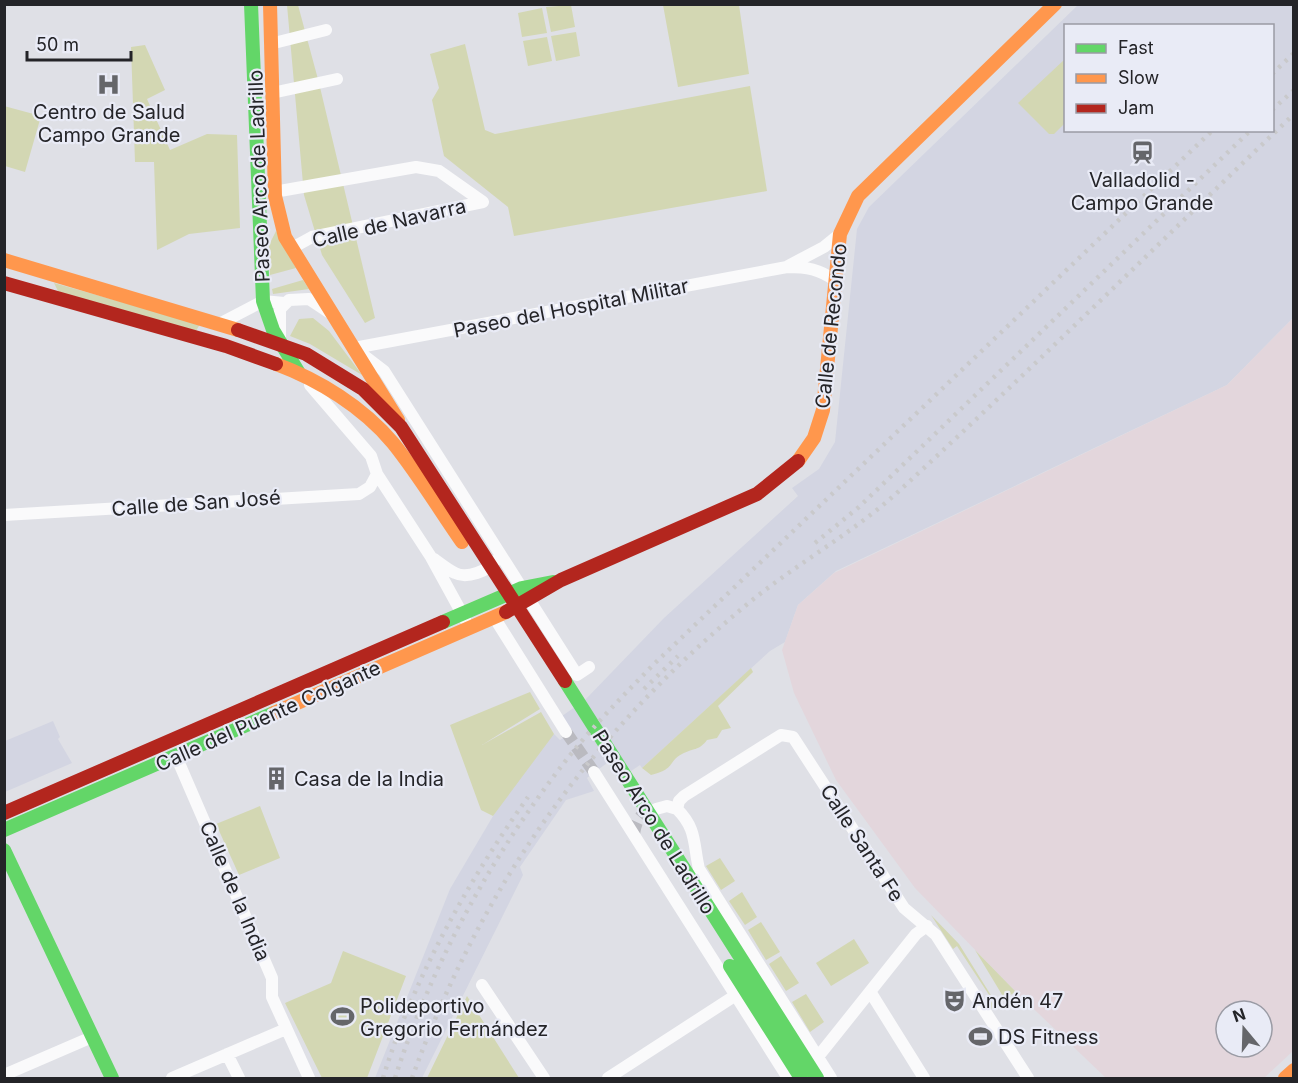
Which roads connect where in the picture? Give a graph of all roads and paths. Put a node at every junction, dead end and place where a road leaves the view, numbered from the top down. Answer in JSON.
{"nodes":[{"id":1,"x":251,"y":4,"type":"edge"},
{"id":2,"x":270,"y":4,"type":"edge"},
{"id":3,"x":1055,"y":4,"type":"edge"},
{"id":4,"x":326,"y":30,"type":"dead end"},
{"id":5,"x":270,"y":44,"type":"junction"},
{"id":6,"x":337,"y":79,"type":"dead end"},
{"id":7,"x":272,"y":93,"type":"junction"},
{"id":8,"x":274,"y":192,"type":"junction"},
{"id":9,"x":840,"y":234,"type":"junction"},
{"id":10,"x":291,"y":248,"type":"junction"},
{"id":11,"x":4,"y":260,"type":"edge"},
{"id":12,"x":787,"y":267,"type":"junction"},
{"id":13,"x":836,"y":281,"type":"junction"},
{"id":14,"x":4,"y":283,"type":"edge"},
{"id":15,"x":263,"y":301,"type":"junction"},
{"id":16,"x":284,"y":303,"type":"junction"},
{"id":17,"x":333,"y":315,"type":"junction"},
{"id":18,"x":220,"y":323,"type":"junction"},
{"id":19,"x":281,"y":343,"type":"junction"},
{"id":20,"x":354,"y":348,"type":"junction"},
{"id":21,"x":299,"y":373,"type":"junction"},
{"id":22,"x":401,"y":427,"type":"junction"},
{"id":23,"x":377,"y":474,"type":"junction"},
{"id":24,"x":4,"y":515,"type":"edge"},
{"id":25,"x":461,"y":528,"type":"junction"},
{"id":26,"x":497,"y":550,"type":"junction"},
{"id":27,"x":431,"y":557,"type":"junction"},
{"id":28,"x":561,"y":580,"type":"junction"},
{"id":29,"x":522,"y":588,"type":"junction"},
{"id":30,"x":530,"y":601,"type":"junction"},
{"id":31,"x":463,"y":615,"type":"junction"},
{"id":32,"x":494,"y":617,"type":"junction"},
{"id":33,"x":470,"y":628,"type":"junction"},
{"id":34,"x":589,"y":667,"type":"dead end"},
{"id":35,"x":566,"y":732,"type":"tunnel mouth"},
{"id":36,"x":176,"y":756,"type":"junction"},
{"id":37,"x":594,"y":772,"type":"tunnel mouth"},
{"id":38,"x":677,"y":808,"type":"junction"},
{"id":39,"x":656,"y":809,"type":"dead end"},
{"id":40,"x":4,"y":813,"type":"edge"},
{"id":41,"x":4,"y":830,"type":"edge"},
{"id":42,"x":4,"y":850,"type":"edge"},
{"id":43,"x":927,"y":926,"type":"junction"},
{"id":44,"x":724,"y":944,"type":"junction"},
{"id":45,"x":482,"y":985,"type":"dead end"},
{"id":46,"x":871,"y":993,"type":"junction"},
{"id":47,"x":736,"y":995,"type":"junction"},
{"id":48,"x":286,"y":1029,"type":"junction"},
{"id":49,"x":92,"y":1037,"type":"junction"},
{"id":50,"x":227,"y":1054,"type":"junction"},
{"id":51,"x":818,"y":1058,"type":"junction"},
{"id":52,"x":1293,"y":1070,"type":"edge"},
{"id":53,"x":4,"y":1075,"type":"edge"},
{"id":54,"x":112,"y":1078,"type":"edge"},
{"id":55,"x":172,"y":1078,"type":"edge"},
{"id":56,"x":239,"y":1078,"type":"edge"},
{"id":57,"x":309,"y":1078,"type":"edge"},
{"id":58,"x":544,"y":1078,"type":"edge"},
{"id":59,"x":608,"y":1078,"type":"edge"},
{"id":60,"x":788,"y":1078,"type":"edge"},
{"id":61,"x":801,"y":1078,"type":"edge"},
{"id":62,"x":817,"y":1078,"type":"edge"},
{"id":63,"x":831,"y":1078,"type":"edge"},
{"id":64,"x":924,"y":1078,"type":"edge"},
{"id":65,"x":1028,"y":1078,"type":"edge"},
{"id":66,"x":1285,"y":1078,"type":"edge"}],
"edges":[{"from":1,"to":15,"type":"street","name":"Paseo Arco de Ladrillo"},
{"from":2,"to":5,"type":"street","name":"Paseo Arco de Ladrillo"},
{"from":3,"to":9,"type":"street","name":"Calle de Recondo"},
{"from":4,"to":5,"type":"street"},
{"from":5,"to":7,"type":"street","name":"Paseo Arco de Ladrillo"},
{"from":6,"to":7,"type":"street"},
{"from":7,"to":8,"type":"street","name":"Paseo Arco de Ladrillo"},
{"from":8,"to":10,"type":"street","name":"Paseo Arco de Ladrillo"},
{"from":8,"to":10,"type":"street","name":"Calle de Navarra"},
{"from":9,"to":12,"type":"street","name":"Paseo del Hospital Militar"},
{"from":9,"to":13,"type":"street","name":"Calle de Recondo"},
{"from":10,"to":17,"type":"street","name":"Paseo Arco de Ladrillo"},
{"from":11,"to":18,"type":"street"},
{"from":12,"to":13,"type":"street","name":"Paseo del Hospital Militar"},
{"from":12,"to":20,"type":"street","name":"Paseo del Hospital Militar"},
{"from":13,"to":28,"type":"street","name":"Calle de Recondo"},
{"from":14,"to":21,"type":"street"},
{"from":15,"to":16,"type":"street"},
{"from":15,"to":18,"type":"street"},
{"from":15,"to":19,"type":"street","name":"Paseo Arco de Ladrillo"},
{"from":16,"to":17,"type":"street","name":"Paseo Arco de Ladrillo"},
{"from":16,"to":19,"type":"street","name":"Paseo Arco de Ladrillo"},
{"from":17,"to":20,"type":"street","name":"Paseo Arco de Ladrillo"},
{"from":18,"to":19,"type":"street"},
{"from":19,"to":21,"type":"street","name":"Paseo Arco de Ladrillo"},
{"from":19,"to":22,"type":"street","name":"Paseo Arco de Ladrillo"},
{"from":20,"to":22,"type":"street","name":"Paseo Arco de Ladrillo"},
{"from":20,"to":26,"type":"street","name":"Paseo Arco de Ladrillo"},
{"from":21,"to":23,"type":"street","name":"Paseo Arco de Ladrillo"},
{"from":21,"to":25,"type":"street","name":"Paseo Arco de Ladrillo"},
{"from":22,"to":25,"type":"street","name":"Paseo Arco de Ladrillo"},
{"from":23,"to":24,"type":"street","name":"Calle de San José"},
{"from":23,"to":27,"type":"street","name":"Paseo Arco de Ladrillo"},
{"from":25,"to":44,"type":"street","name":"Paseo Arco de Ladrillo"},
{"from":26,"to":27,"type":"street","name":"Paseo Arco de Ladrillo"},
{"from":26,"to":29,"type":"street","name":"Paseo Arco de Ladrillo"},
{"from":27,"to":31,"type":"street","name":"Paseo Arco de Ladrillo"},
{"from":28,"to":29,"type":"street","name":"Calle de Recondo"},
{"from":28,"to":30,"type":"street","name":"Calle de Recondo"},
{"from":29,"to":30,"type":"street","name":"Paseo Arco de Ladrillo"},
{"from":29,"to":31,"type":"street","name":"Calle del Puente Colgante"},
{"from":30,"to":32,"type":"street","name":"Calle del Puente Colgante"},
{"from":30,"to":34,"type":"street","name":"Paseo Arco de Ladrillo"},
{"from":31,"to":33,"type":"street","name":"Paseo Arco de Ladrillo"},
{"from":31,"to":40,"type":"street","name":"Calle del Puente Colgante"},
{"from":32,"to":33,"type":"street","name":"Calle del Puente Colgante"},
{"from":32,"to":35,"type":"street","name":"Paseo Arco de Ladrillo"},
{"from":33,"to":36,"type":"street","name":"Calle del Puente Colgante"},
{"from":36,"to":41,"type":"street","name":"Calle del Puente Colgante"},
{"from":36,"to":48,"type":"street","name":"Calle de la India"},
{"from":37,"to":47,"type":"street","name":"Paseo Arco de Ladrillo"},
{"from":38,"to":39,"type":"street"},
{"from":38,"to":43,"type":"street","name":"Calle Santa Fe"},
{"from":38,"to":51,"type":"street"},
{"from":42,"to":49,"type":"street"},
{"from":43,"to":46,"type":"street"},
{"from":43,"to":65,"type":"street","name":"Calle Santa Fe"},
{"from":44,"to":61,"type":"street","name":"Paseo Arco de Ladrillo"},
{"from":44,"to":62,"type":"street","name":"Paseo Arco de Ladrillo"},
{"from":45,"to":58,"type":"street"},
{"from":46,"to":51,"type":"street"},
{"from":46,"to":64,"type":"street"},
{"from":47,"to":59,"type":"street"},
{"from":47,"to":60,"type":"street","name":"Paseo Arco de Ladrillo"},
{"from":48,"to":50,"type":"street"},
{"from":48,"to":57,"type":"street","name":"Calle de la India"},
{"from":49,"to":53,"type":"street"},
{"from":49,"to":54,"type":"street"},
{"from":50,"to":55,"type":"street"},
{"from":50,"to":56,"type":"street"},
{"from":51,"to":63,"type":"street"},
{"from":52,"to":66,"type":"street"}]}
